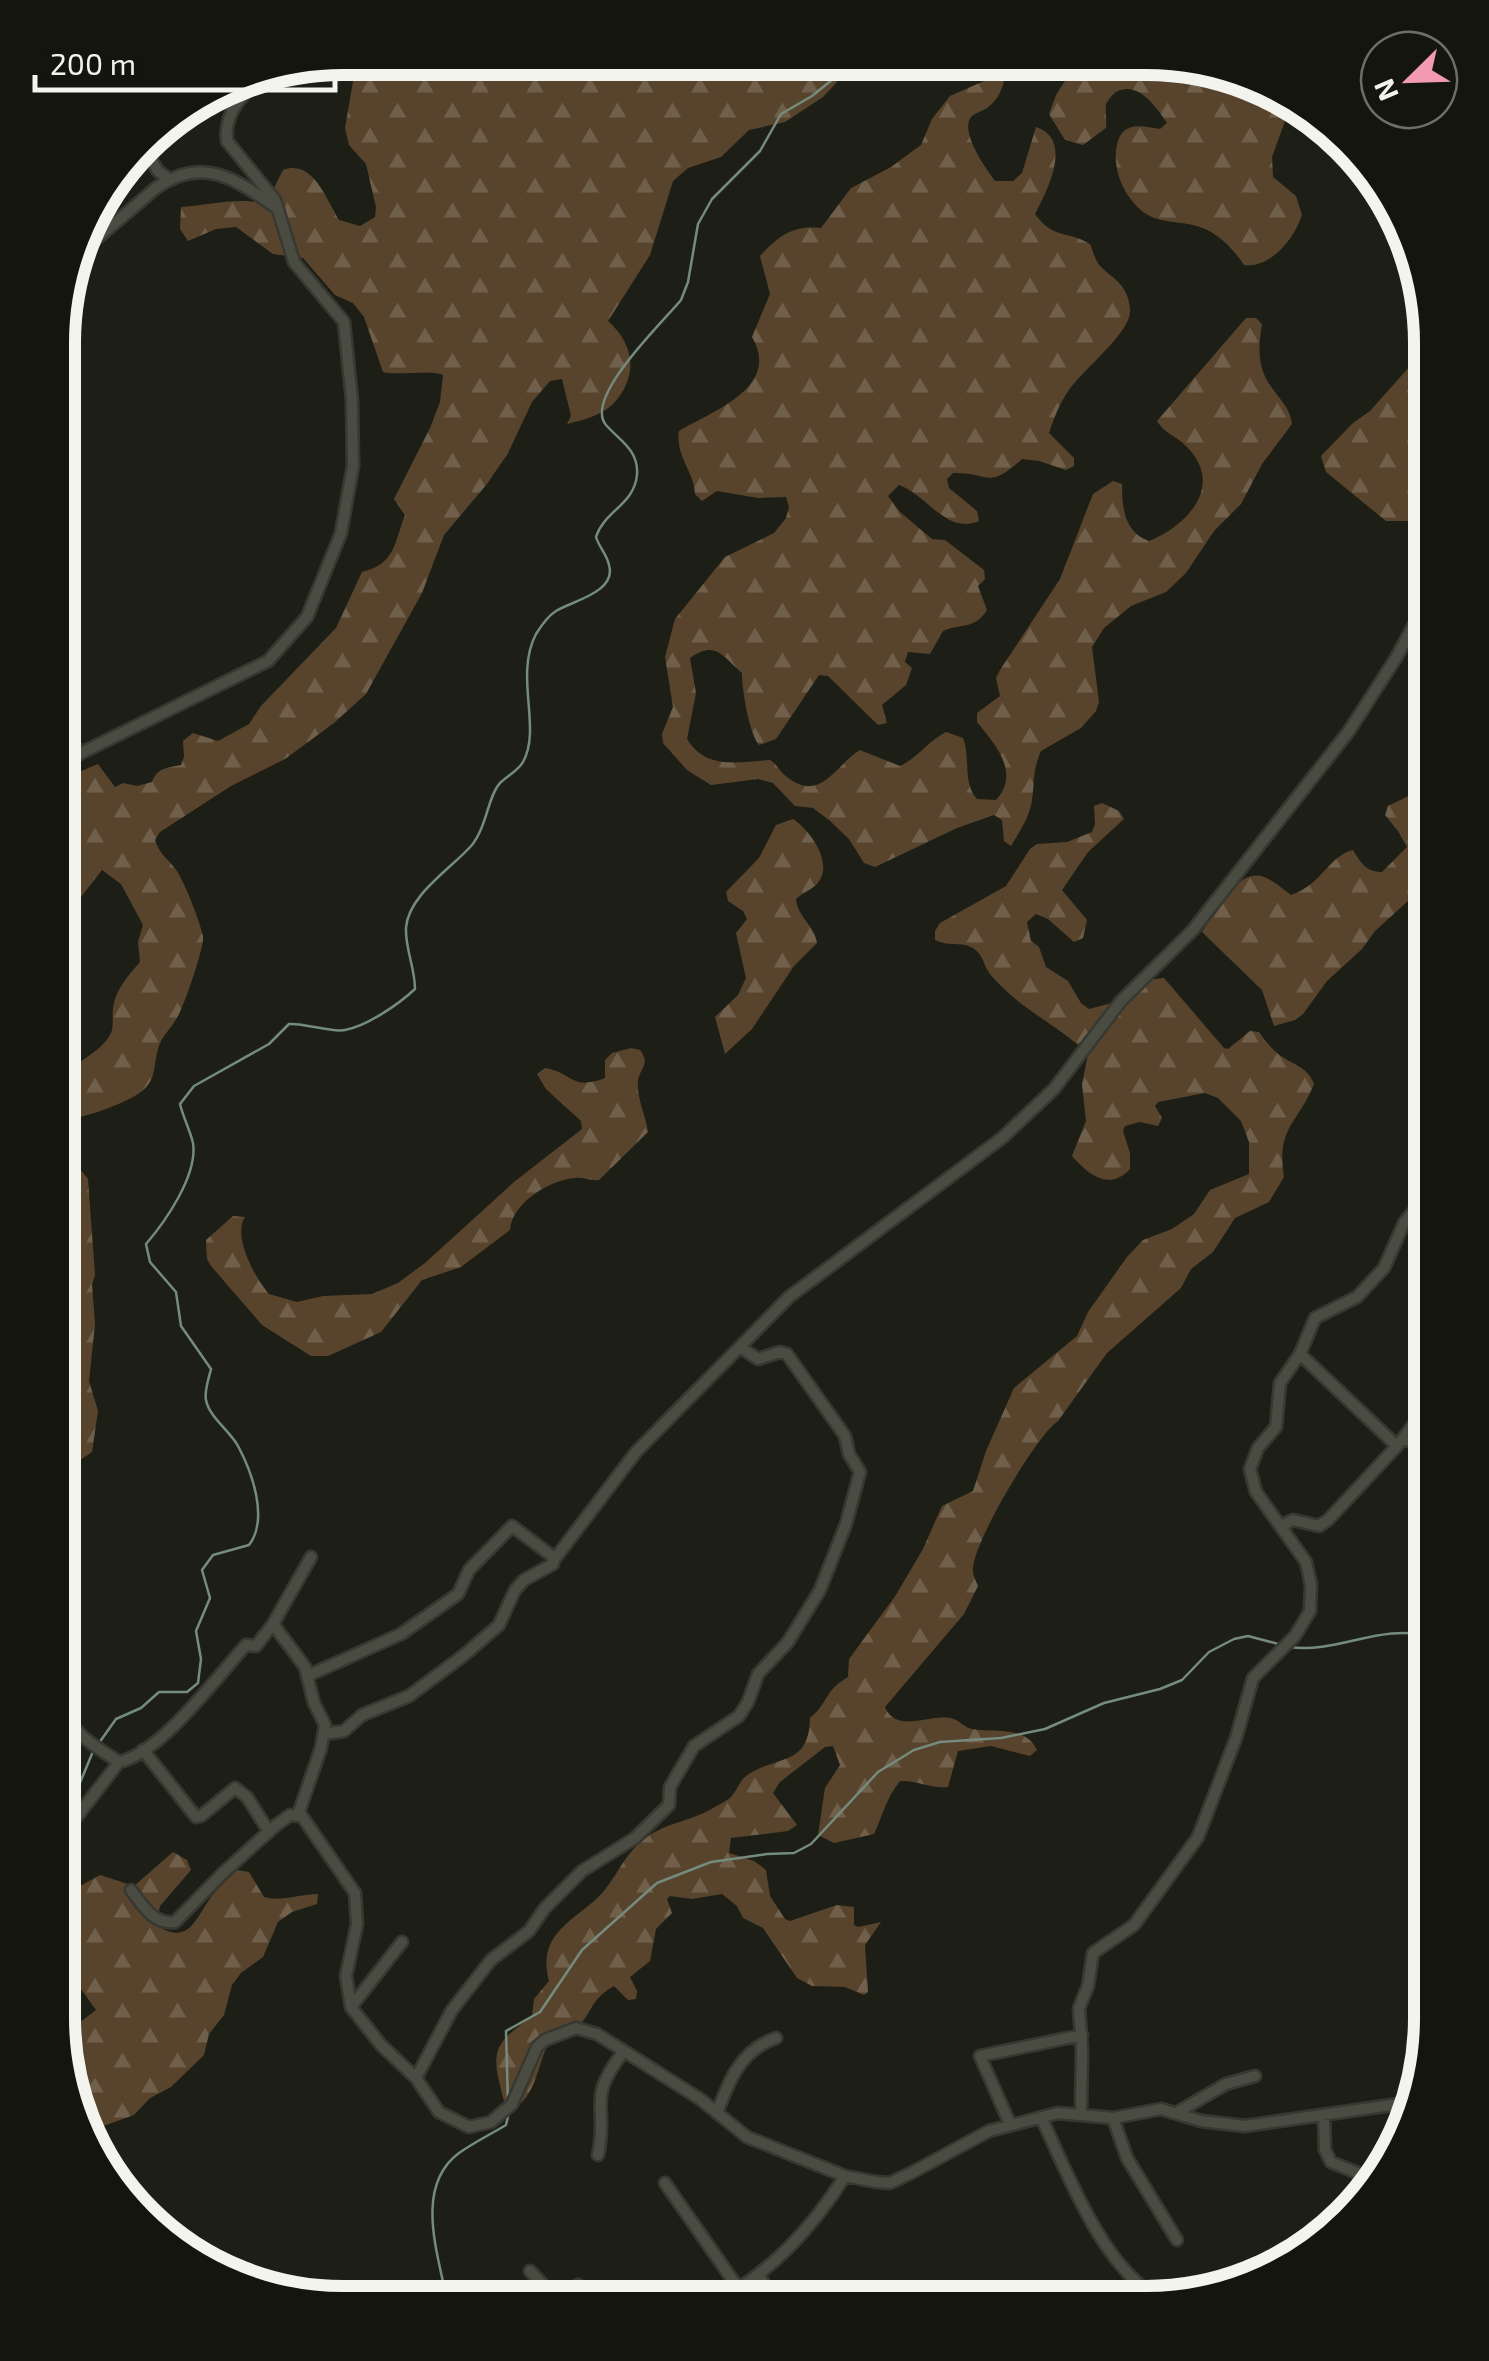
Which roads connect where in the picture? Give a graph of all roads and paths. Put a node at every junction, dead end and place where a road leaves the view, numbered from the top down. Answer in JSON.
{"nodes":[{"id":1,"x":248,"y":92,"type":"edge"},
{"id":2,"x":150,"y":157,"type":"edge"},
{"id":3,"x":169,"y":179,"type":"junction"},
{"id":4,"x":278,"y":210,"type":"junction"},
{"id":5,"x":95,"y":241,"type":"edge"},
{"id":6,"x":1414,"y":626,"type":"edge"},
{"id":7,"x":75,"y":746,"type":"edge"},
{"id":8,"x":80,"y":754,"type":"junction"},
{"id":9,"x":75,"y":756,"type":"edge"},
{"id":10,"x":1413,"y":1211,"type":"edge"},
{"id":11,"x":740,"y":1347,"type":"junction"},
{"id":12,"x":1300,"y":1354,"type":"junction"},
{"id":13,"x":1413,"y":1425,"type":"edge"},
{"id":14,"x":1400,"y":1442,"type":"junction"},
{"id":15,"x":1413,"y":1446,"type":"edge"},
{"id":16,"x":1281,"y":1526,"type":"junction"},
{"id":17,"x":555,"y":1556,"type":"junction"},
{"id":18,"x":311,"y":1557,"type":"dead end"},
{"id":19,"x":273,"y":1624,"type":"junction"},
{"id":20,"x":307,"y":1676,"type":"junction"},
{"id":21,"x":75,"y":1726,"type":"edge"},
{"id":22,"x":324,"y":1734,"type":"junction"},
{"id":23,"x":143,"y":1750,"type":"junction"},
{"id":24,"x":119,"y":1762,"type":"junction"},
{"id":25,"x":300,"y":1816,"type":"junction"},
{"id":26,"x":75,"y":1819,"type":"edge"},
{"id":27,"x":270,"y":1832,"type":"junction"},
{"id":28,"x":131,"y":1890,"type":"dead end"},
{"id":29,"x":402,"y":1942,"type":"dead end"},
{"id":30,"x":351,"y":2007,"type":"junction"},
{"id":31,"x":1082,"y":2035,"type":"junction"},
{"id":32,"x":776,"y":2038,"type":"dead end"},
{"id":33,"x":624,"y":2051,"type":"junction"},
{"id":34,"x":1256,"y":2076,"type":"dead end"},
{"id":35,"x":416,"y":2078,"type":"junction"},
{"id":36,"x":1400,"y":2104,"type":"edge"},
{"id":37,"x":717,"y":2113,"type":"junction"},
{"id":38,"x":1176,"y":2113,"type":"junction"},
{"id":39,"x":1082,"y":2114,"type":"junction"},
{"id":40,"x":1041,"y":2117,"type":"junction"},
{"id":41,"x":1113,"y":2118,"type":"junction"},
{"id":42,"x":1324,"y":2118,"type":"junction"},
{"id":43,"x":1010,"y":2124,"type":"junction"},
{"id":44,"x":598,"y":2155,"type":"dead end"},
{"id":45,"x":1363,"y":2175,"type":"edge"},
{"id":46,"x":845,"y":2176,"type":"junction"},
{"id":47,"x":665,"y":2182,"type":"dead end"},
{"id":48,"x":1177,"y":2240,"type":"dead end"},
{"id":49,"x":530,"y":2271,"type":"dead end"},
{"id":50,"x":760,"y":2275,"type":"junction"},
{"id":51,"x":545,"y":2286,"type":"edge"},
{"id":52,"x":736,"y":2286,"type":"edge"},
{"id":53,"x":745,"y":2286,"type":"edge"},
{"id":54,"x":766,"y":2286,"type":"edge"},
{"id":55,"x":1143,"y":2286,"type":"edge"}],
"edges":[{"from":1,"to":4,"type":"street"},
{"from":2,"to":3,"type":"street"},
{"from":3,"to":4,"type":"street"},
{"from":3,"to":5,"type":"street"},
{"from":4,"to":8,"type":"street"},
{"from":6,"to":11,"type":"street"},
{"from":7,"to":8,"type":"street"},
{"from":8,"to":9,"type":"street"},
{"from":10,"to":12,"type":"street"},
{"from":11,"to":17,"type":"street"},
{"from":11,"to":35,"type":"street"},
{"from":12,"to":14,"type":"street"},
{"from":12,"to":16,"type":"street"},
{"from":13,"to":14,"type":"street"},
{"from":14,"to":15,"type":"street"},
{"from":14,"to":16,"type":"street"},
{"from":16,"to":31,"type":"street"},
{"from":17,"to":20,"type":"street"},
{"from":17,"to":22,"type":"street"},
{"from":18,"to":19,"type":"street"},
{"from":19,"to":20,"type":"street"},
{"from":19,"to":23,"type":"street"},
{"from":20,"to":22,"type":"street"},
{"from":21,"to":24,"type":"street"},
{"from":22,"to":25,"type":"street"},
{"from":23,"to":24,"type":"street"},
{"from":23,"to":27,"type":"street"},
{"from":24,"to":26,"type":"street"},
{"from":25,"to":27,"type":"street"},
{"from":25,"to":30,"type":"street"},
{"from":27,"to":28,"type":"street"},
{"from":29,"to":30,"type":"street"},
{"from":30,"to":35,"type":"street"},
{"from":31,"to":39,"type":"street"},
{"from":31,"to":43,"type":"street"},
{"from":32,"to":37,"type":"street"},
{"from":33,"to":35,"type":"street"},
{"from":33,"to":37,"type":"street"},
{"from":33,"to":44,"type":"street"},
{"from":34,"to":38,"type":"street"},
{"from":36,"to":42,"type":"street"},
{"from":37,"to":46,"type":"street"},
{"from":38,"to":41,"type":"street"},
{"from":38,"to":42,"type":"street"},
{"from":39,"to":40,"type":"street"},
{"from":39,"to":41,"type":"street"},
{"from":40,"to":43,"type":"street"},
{"from":40,"to":55,"type":"street"},
{"from":41,"to":48,"type":"street"},
{"from":42,"to":45,"type":"street"},
{"from":43,"to":46,"type":"street"},
{"from":46,"to":50,"type":"street"},
{"from":47,"to":52,"type":"street"},
{"from":49,"to":51,"type":"street"},
{"from":50,"to":53,"type":"street"},
{"from":50,"to":54,"type":"street"}]}
